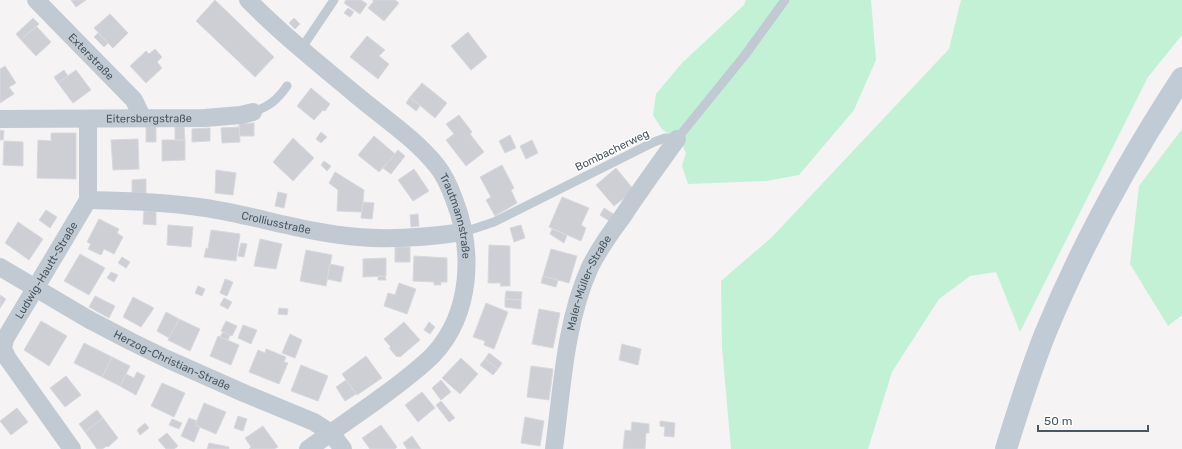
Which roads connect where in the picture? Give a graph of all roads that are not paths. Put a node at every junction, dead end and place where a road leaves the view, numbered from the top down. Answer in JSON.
{"nodes":[{"id":1,"x":36,"y":0,"type":"edge"},
{"id":2,"x":248,"y":0,"type":"edge"},
{"id":3,"x":334,"y":0,"type":"edge"},
{"id":4,"x":785,"y":0,"type":"edge"},
{"id":5,"x":301,"y":49,"type":"junction"},
{"id":6,"x":1182,"y":78,"type":"edge"},
{"id":7,"x":288,"y":86,"type":"dead end"},
{"id":8,"x":253,"y":112,"type":"joint"},
{"id":9,"x":142,"y":117,"type":"junction"},
{"id":10,"x":0,"y":119,"type":"edge"},
{"id":11,"x":88,"y":119,"type":"junction"},
{"id":12,"x":678,"y":139,"type":"junction"},
{"id":13,"x":88,"y":200,"type":"junction"},
{"id":14,"x":464,"y":232,"type":"junction"},
{"id":15,"x":0,"y":267,"type":"edge"},
{"id":16,"x":36,"y":289,"type":"junction"},
{"id":17,"x":331,"y":433,"type":"junction"},
{"id":18,"x":72,"y":449,"type":"edge"},
{"id":19,"x":308,"y":449,"type":"edge"},
{"id":20,"x":343,"y":449,"type":"edge"},
{"id":21,"x":554,"y":449,"type":"edge"},
{"id":22,"x":1006,"y":449,"type":"edge"}],
"edges":[{"from":1,"to":9,"type":"street","name":"Exterstraße"},
{"from":2,"to":5,"type":"street","name":"Trautmannstraße"},
{"from":3,"to":5,"type":"lane"},
{"from":4,"to":12,"type":"lane"},
{"from":5,"to":14,"type":"street","name":"Trautmannstraße"},
{"from":6,"to":22,"type":"main road"},
{"from":7,"to":8,"type":"lane","name":"Eitersbergstraße"},
{"from":8,"to":9,"type":"street","name":"Eitersbergstraße"},
{"from":9,"to":11,"type":"street","name":"Eitersbergstraße"},
{"from":10,"to":11,"type":"street","name":"Eitersbergstraße"},
{"from":11,"to":13,"type":"street"},
{"from":12,"to":14,"type":"lane","name":"Bombacherweg"},
{"from":12,"to":21,"type":"street","name":"Maler-Müller-Straße"},
{"from":13,"to":14,"type":"street","name":"Crolliusstraße"},
{"from":13,"to":16,"type":"street","name":"Ludwig-Hautt-Straße"},
{"from":14,"to":17,"type":"street","name":"Trautmannstraße"},
{"from":15,"to":16,"type":"street","name":"Herzog-Christian-Straße"},
{"from":16,"to":17,"type":"street","name":"Herzog-Christian-Straße"},
{"from":16,"to":18,"type":"street","name":"Ludwig-Hautt-Straße"},
{"from":17,"to":19,"type":"street","name":"Trautmannstraße"},
{"from":17,"to":20,"type":"street","name":"Herzog-Christian-Straße"}]}
